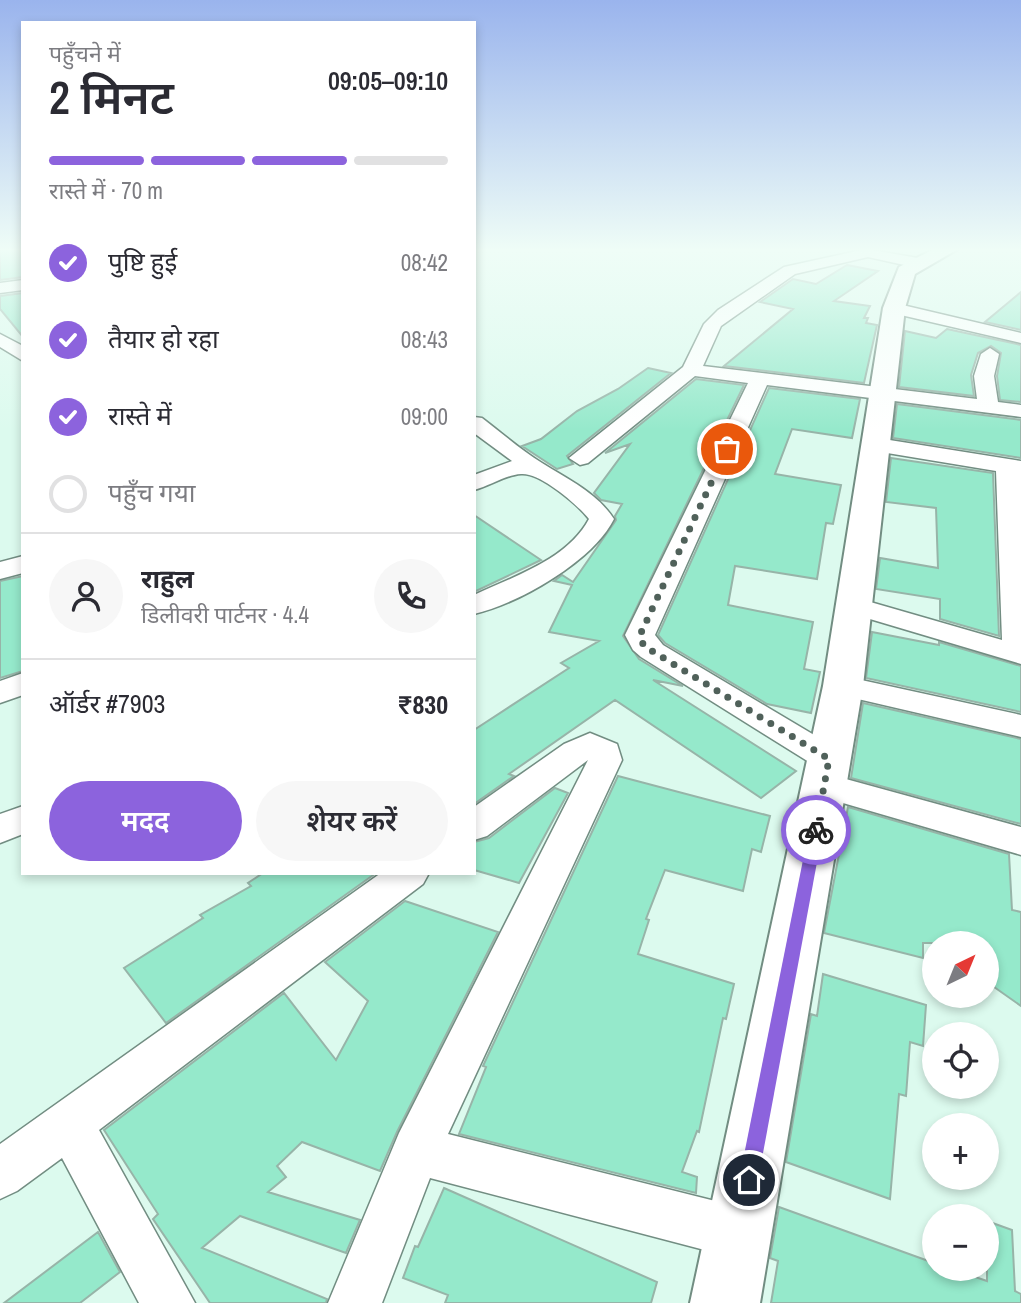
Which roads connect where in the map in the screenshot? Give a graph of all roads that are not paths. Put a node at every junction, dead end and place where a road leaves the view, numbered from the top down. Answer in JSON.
{"nodes":[{"id":1,"x":733,"y":310,"type":"edge"},
{"id":2,"x":894,"y":310,"type":"edge"},
{"id":3,"x":902,"y":310,"type":"edge"},
{"id":4,"x":4,"y":332,"type":"edge"},
{"id":5,"x":1021,"y":338,"type":"edge"},
{"id":6,"x":21,"y":353,"type":"edge"},
{"id":7,"x":990,"y":354,"type":"dead end"},
{"id":8,"x":0,"y":355,"type":"edge"},
{"id":9,"x":21,"y":367,"type":"edge"},
{"id":10,"x":691,"y":370,"type":"junction"},
{"id":11,"x":760,"y":379,"type":"junction"},
{"id":12,"x":884,"y":394,"type":"junction"},
{"id":13,"x":988,"y":405,"type":"junction"},
{"id":14,"x":1021,"y":411,"type":"edge"},
{"id":15,"x":476,"y":424,"type":"edge"},
{"id":16,"x":877,"y":445,"type":"junction"},
{"id":17,"x":580,"y":458,"type":"dead end"},
{"id":18,"x":531,"y":465,"type":"junction"},
{"id":19,"x":1014,"y":467,"type":"edge"},
{"id":20,"x":476,"y":482,"type":"edge"},
{"id":21,"x":21,"y":565,"type":"edge"},
{"id":22,"x":0,"y":571,"type":"edge"},
{"id":23,"x":476,"y":605,"type":"edge"},
{"id":24,"x":853,"y":605,"type":"junction"},
{"id":25,"x":1019,"y":655,"type":"edge"},
{"id":26,"x":21,"y":685,"type":"edge"},
{"id":27,"x":843,"y":686,"type":"junction"},
{"id":28,"x":0,"y":693,"type":"edge"},
{"id":29,"x":1021,"y":726,"type":"edge"},
{"id":30,"x":827,"y":772,"type":"junction"},
{"id":31,"x":21,"y":820,"type":"edge"},
{"id":32,"x":476,"y":825,"type":"edge"},
{"id":33,"x":0,"y":829,"type":"edge"},
{"id":34,"x":1021,"y":841,"type":"edge"},
{"id":35,"x":407,"y":875,"type":"edge"},
{"id":36,"x":69,"y":1122,"type":"junction"},
{"id":37,"x":416,"y":1150,"type":"junction"},
{"id":38,"x":0,"y":1174,"type":"edge"},
{"id":39,"x":739,"y":1233,"type":"junction"},
{"id":40,"x":168,"y":1303,"type":"edge"},
{"id":41,"x":355,"y":1303,"type":"edge"},
{"id":42,"x":725,"y":1303,"type":"edge"}],
"edges":[{"from":1,"to":10,"type":"street"},
{"from":2,"to":12,"type":"street"},
{"from":3,"to":5,"type":"street"},
{"from":4,"to":6,"type":"street"},
{"from":7,"to":13,"type":"street"},
{"from":8,"to":9,"type":"street"},
{"from":10,"to":11,"type":"street"},
{"from":10,"to":17,"type":"street"},
{"from":11,"to":12,"type":"street"},
{"from":11,"to":30,"type":"street"},
{"from":12,"to":13,"type":"street"},
{"from":12,"to":16,"type":"street"},
{"from":13,"to":14,"type":"street"},
{"from":15,"to":18,"type":"street"},
{"from":16,"to":19,"type":"street"},
{"from":16,"to":24,"type":"street"},
{"from":18,"to":20,"type":"street"},
{"from":18,"to":23,"type":"street"},
{"from":19,"to":25,"type":"street"},
{"from":21,"to":22,"type":"street"},
{"from":24,"to":25,"type":"street"},
{"from":24,"to":27,"type":"street"},
{"from":26,"to":28,"type":"street"},
{"from":27,"to":29,"type":"street"},
{"from":27,"to":30,"type":"street"},
{"from":30,"to":34,"type":"street"},
{"from":30,"to":39,"type":"street"},
{"from":31,"to":33,"type":"street"},
{"from":32,"to":37,"type":"street"},
{"from":35,"to":36,"type":"street"},
{"from":36,"to":38,"type":"street"},
{"from":36,"to":40,"type":"street"},
{"from":37,"to":39,"type":"street"},
{"from":37,"to":41,"type":"street"},
{"from":39,"to":42,"type":"street"}]}
